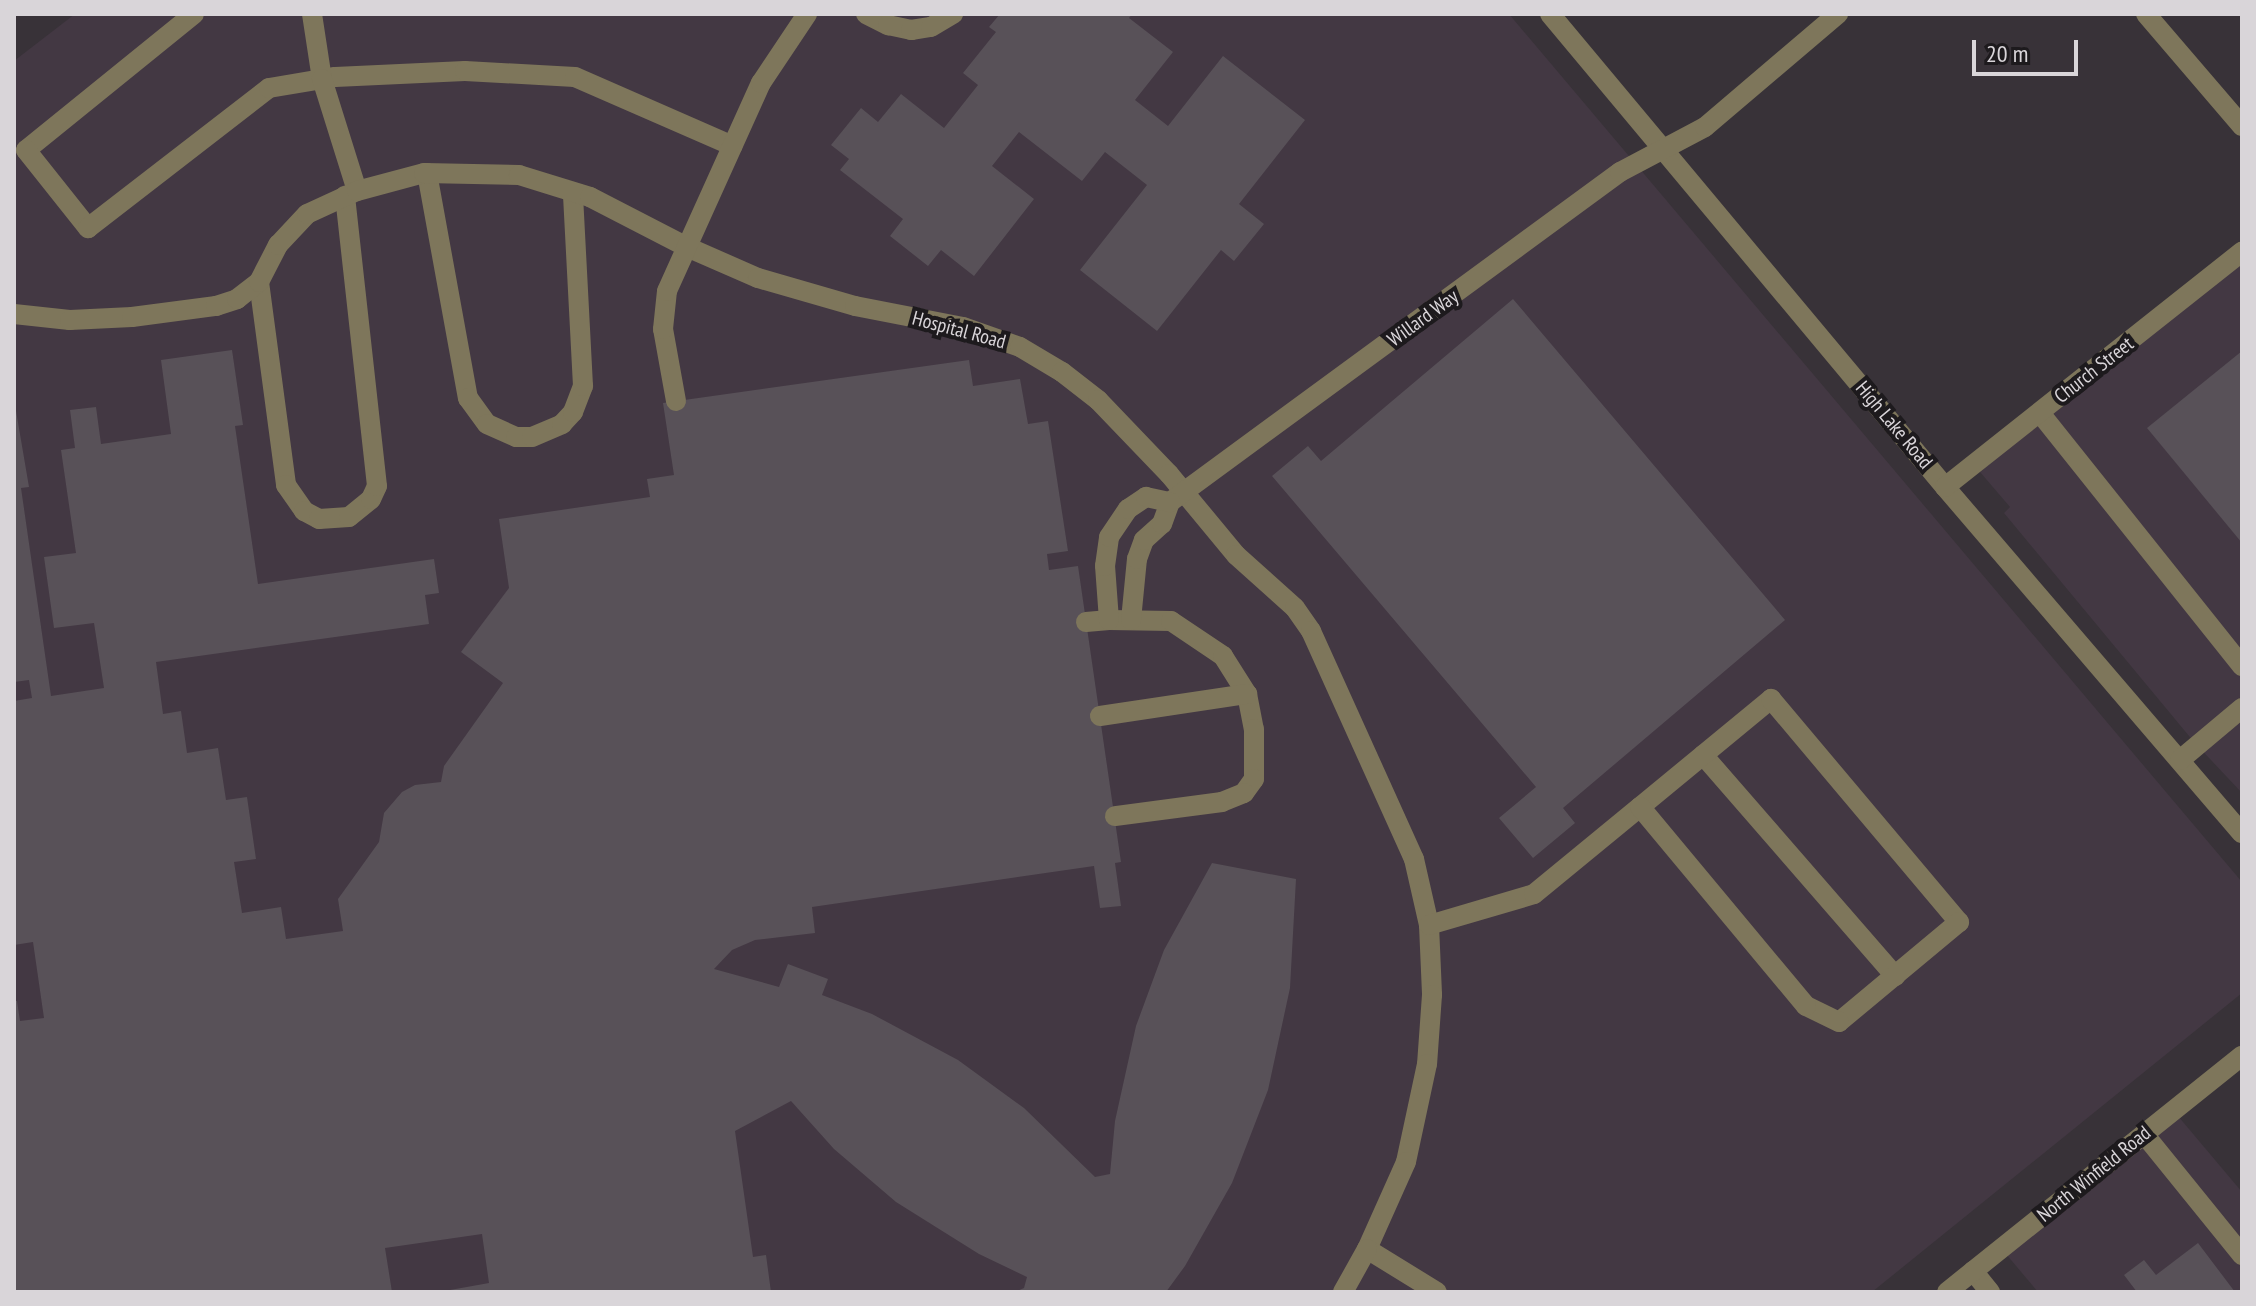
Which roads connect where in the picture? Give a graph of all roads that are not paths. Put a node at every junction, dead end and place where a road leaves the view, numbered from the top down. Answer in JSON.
{"nodes":[{"id":1,"x":194,"y":14,"type":"edge"},
{"id":2,"x":312,"y":14,"type":"edge"},
{"id":3,"x":807,"y":14,"type":"edge"},
{"id":4,"x":866,"y":14,"type":"edge"},
{"id":5,"x":953,"y":14,"type":"edge"},
{"id":6,"x":1550,"y":14,"type":"edge"},
{"id":7,"x":1838,"y":14,"type":"edge"},
{"id":8,"x":2146,"y":14,"type":"edge"},
{"id":9,"x":322,"y":79,"type":"junction"},
{"id":10,"x":2242,"y":126,"type":"edge"},
{"id":11,"x":733,"y":146,"type":"junction"},
{"id":12,"x":1663,"y":147,"type":"junction"},
{"id":13,"x":427,"y":173,"type":"junction"},
{"id":14,"x":573,"y":192,"type":"junction"},
{"id":15,"x":351,"y":194,"type":"junction"},
{"id":16,"x":687,"y":247,"type":"junction"},
{"id":17,"x":2242,"y":252,"type":"edge"},
{"id":18,"x":259,"y":282,"type":"junction"},
{"id":19,"x":14,"y":314,"type":"edge"},
{"id":20,"x":676,"y":401,"type":"dead end"},
{"id":21,"x":2040,"y":413,"type":"junction"},
{"id":22,"x":1945,"y":487,"type":"junction"},
{"id":23,"x":1177,"y":497,"type":"junction"},
{"id":24,"x":1109,"y":620,"type":"junction"},
{"id":25,"x":1131,"y":620,"type":"junction"},
{"id":26,"x":1086,"y":622,"type":"dead end"},
{"id":27,"x":2242,"y":666,"type":"edge"},
{"id":28,"x":1247,"y":694,"type":"junction"},
{"id":29,"x":2242,"y":708,"type":"edge"},
{"id":30,"x":1100,"y":716,"type":"dead end"},
{"id":31,"x":1703,"y":755,"type":"junction"},
{"id":32,"x":2180,"y":760,"type":"junction"},
{"id":33,"x":1640,"y":807,"type":"junction"},
{"id":34,"x":1115,"y":816,"type":"dead end"},
{"id":35,"x":2242,"y":833,"type":"edge"},
{"id":36,"x":1429,"y":925,"type":"junction"},
{"id":37,"x":1895,"y":976,"type":"junction"},
{"id":38,"x":2242,"y":1056,"type":"edge"},
{"id":39,"x":2144,"y":1134,"type":"junction"},
{"id":40,"x":1367,"y":1249,"type":"junction"},
{"id":41,"x":2242,"y":1255,"type":"edge"},
{"id":42,"x":1973,"y":1271,"type":"junction"},
{"id":43,"x":1343,"y":1292,"type":"edge"},
{"id":44,"x":1437,"y":1292,"type":"edge"},
{"id":45,"x":1947,"y":1292,"type":"edge"},
{"id":46,"x":1990,"y":1292,"type":"edge"}],
"edges":[{"from":1,"to":9,"type":"street"},
{"from":2,"to":9,"type":"street"},
{"from":3,"to":11,"type":"street"},
{"from":4,"to":5,"type":"street"},
{"from":6,"to":12,"type":"street","name":"High Lake Road"},
{"from":7,"to":12,"type":"street","name":"Willard Way"},
{"from":8,"to":10,"type":"street"},
{"from":9,"to":11,"type":"street"},
{"from":9,"to":15,"type":"street"},
{"from":11,"to":16,"type":"street"},
{"from":12,"to":22,"type":"street","name":"High Lake Road"},
{"from":12,"to":23,"type":"street","name":"Willard Way"},
{"from":13,"to":14,"type":"street","name":"Hospital Road"},
{"from":13,"to":14,"type":"street"},
{"from":13,"to":15,"type":"street","name":"Hospital Road"},
{"from":14,"to":16,"type":"street","name":"Hospital Road"},
{"from":15,"to":18,"type":"street","name":"Hospital Road"},
{"from":15,"to":18,"type":"street"},
{"from":16,"to":20,"type":"street"},
{"from":16,"to":23,"type":"street","name":"Hospital Road"},
{"from":17,"to":21,"type":"street","name":"Church Street"},
{"from":18,"to":19,"type":"street"},
{"from":21,"to":22,"type":"street","name":"Church Street"},
{"from":21,"to":27,"type":"street"},
{"from":22,"to":32,"type":"street","name":"High Lake Road"},
{"from":23,"to":24,"type":"street"},
{"from":23,"to":25,"type":"street"},
{"from":23,"to":36,"type":"street","name":"Hospital Road"},
{"from":24,"to":25,"type":"street"},
{"from":24,"to":26,"type":"street"},
{"from":25,"to":28,"type":"street"},
{"from":28,"to":30,"type":"street"},
{"from":28,"to":34,"type":"street"},
{"from":29,"to":32,"type":"street"},
{"from":31,"to":33,"type":"street"},
{"from":31,"to":37,"type":"street"},
{"from":31,"to":37,"type":"street"},
{"from":32,"to":35,"type":"street","name":"High Lake Road"},
{"from":33,"to":36,"type":"street"},
{"from":33,"to":37,"type":"street"},
{"from":36,"to":40,"type":"street","name":"Hospital Road"},
{"from":38,"to":39,"type":"street","name":"North Winfield Road"},
{"from":39,"to":41,"type":"street"},
{"from":39,"to":42,"type":"street","name":"North Winfield Road"},
{"from":40,"to":43,"type":"street","name":"Hospital Road"},
{"from":40,"to":44,"type":"street"},
{"from":42,"to":45,"type":"street","name":"North Winfield Road"},
{"from":42,"to":46,"type":"street"}]}
